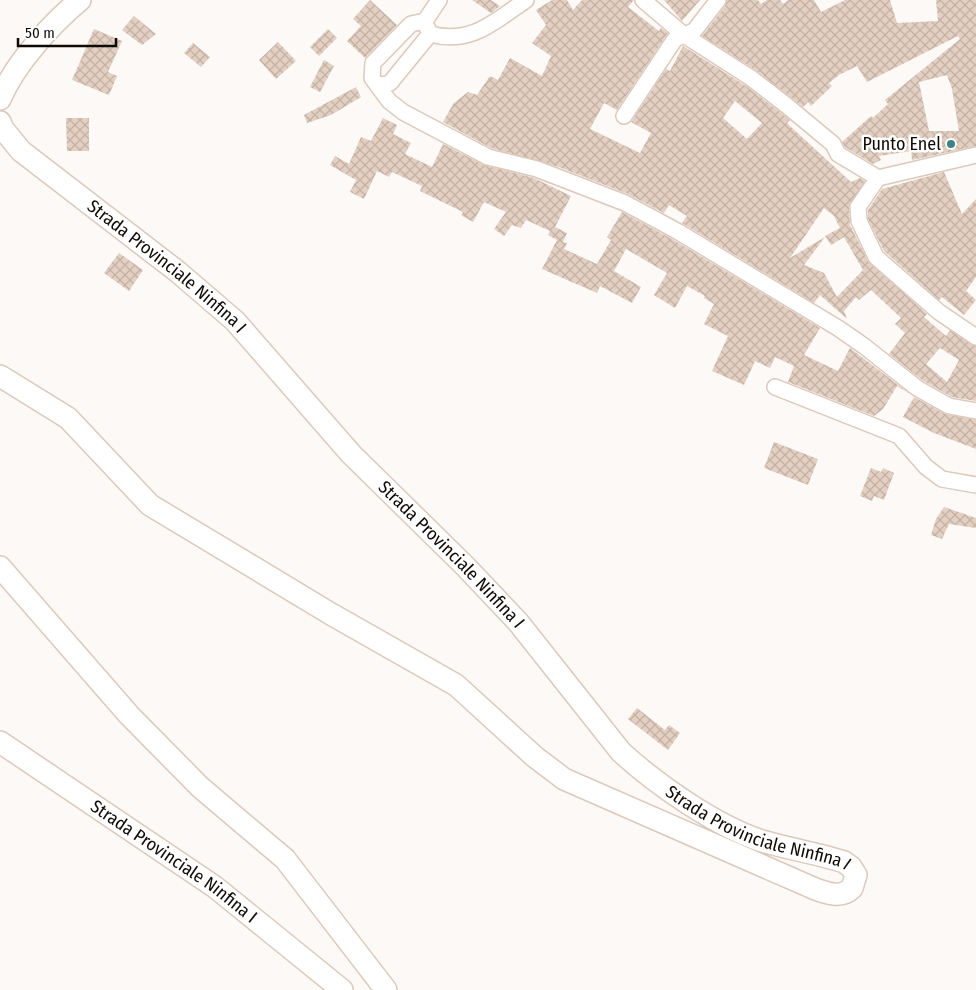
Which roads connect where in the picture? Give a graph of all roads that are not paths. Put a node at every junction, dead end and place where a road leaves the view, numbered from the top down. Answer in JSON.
{"nodes":[{"id":1,"x":80,"y":0,"type":"edge"},
{"id":2,"x":439,"y":0,"type":"edge"},
{"id":3,"x":526,"y":0,"type":"edge"},
{"id":4,"x":643,"y":0,"type":"edge"},
{"id":5,"x":718,"y":0,"type":"edge"},
{"id":6,"x":428,"y":27,"type":"junction"},
{"id":7,"x":684,"y":35,"type":"junction"},
{"id":8,"x":377,"y":84,"type":"junction"},
{"id":9,"x":0,"y":99,"type":"edge"},
{"id":10,"x":624,"y":116,"type":"dead end"},
{"id":11,"x":0,"y":122,"type":"edge"},
{"id":12,"x":976,"y":155,"type":"edge"},
{"id":13,"x":878,"y":178,"type":"junction"},
{"id":14,"x":976,"y":338,"type":"edge"},
{"id":15,"x":0,"y":376,"type":"edge"},
{"id":16,"x":776,"y":387,"type":"dead end"},
{"id":17,"x":976,"y":411,"type":"edge"},
{"id":18,"x":976,"y":486,"type":"edge"},
{"id":19,"x":0,"y":567,"type":"edge"},
{"id":20,"x":0,"y":742,"type":"edge"},
{"id":21,"x":342,"y":990,"type":"edge"},
{"id":22,"x":386,"y":990,"type":"edge"}],
"edges":[{"from":1,"to":9,"type":"street"},
{"from":2,"to":6,"type":"street"},
{"from":3,"to":6,"type":"street"},
{"from":4,"to":7,"type":"street"},
{"from":5,"to":7,"type":"street"},
{"from":6,"to":8,"type":"street"},
{"from":6,"to":8,"type":"street"},
{"from":7,"to":10,"type":"street"},
{"from":7,"to":13,"type":"street"},
{"from":8,"to":17,"type":"street"},
{"from":11,"to":15,"type":"street","name":"Strada Provinciale Ninfina I"},
{"from":12,"to":13,"type":"street"},
{"from":13,"to":14,"type":"street"},
{"from":16,"to":18,"type":"street"},
{"from":19,"to":22,"type":"street"},
{"from":20,"to":21,"type":"street","name":"Strada Provinciale Ninfina I"}]}
